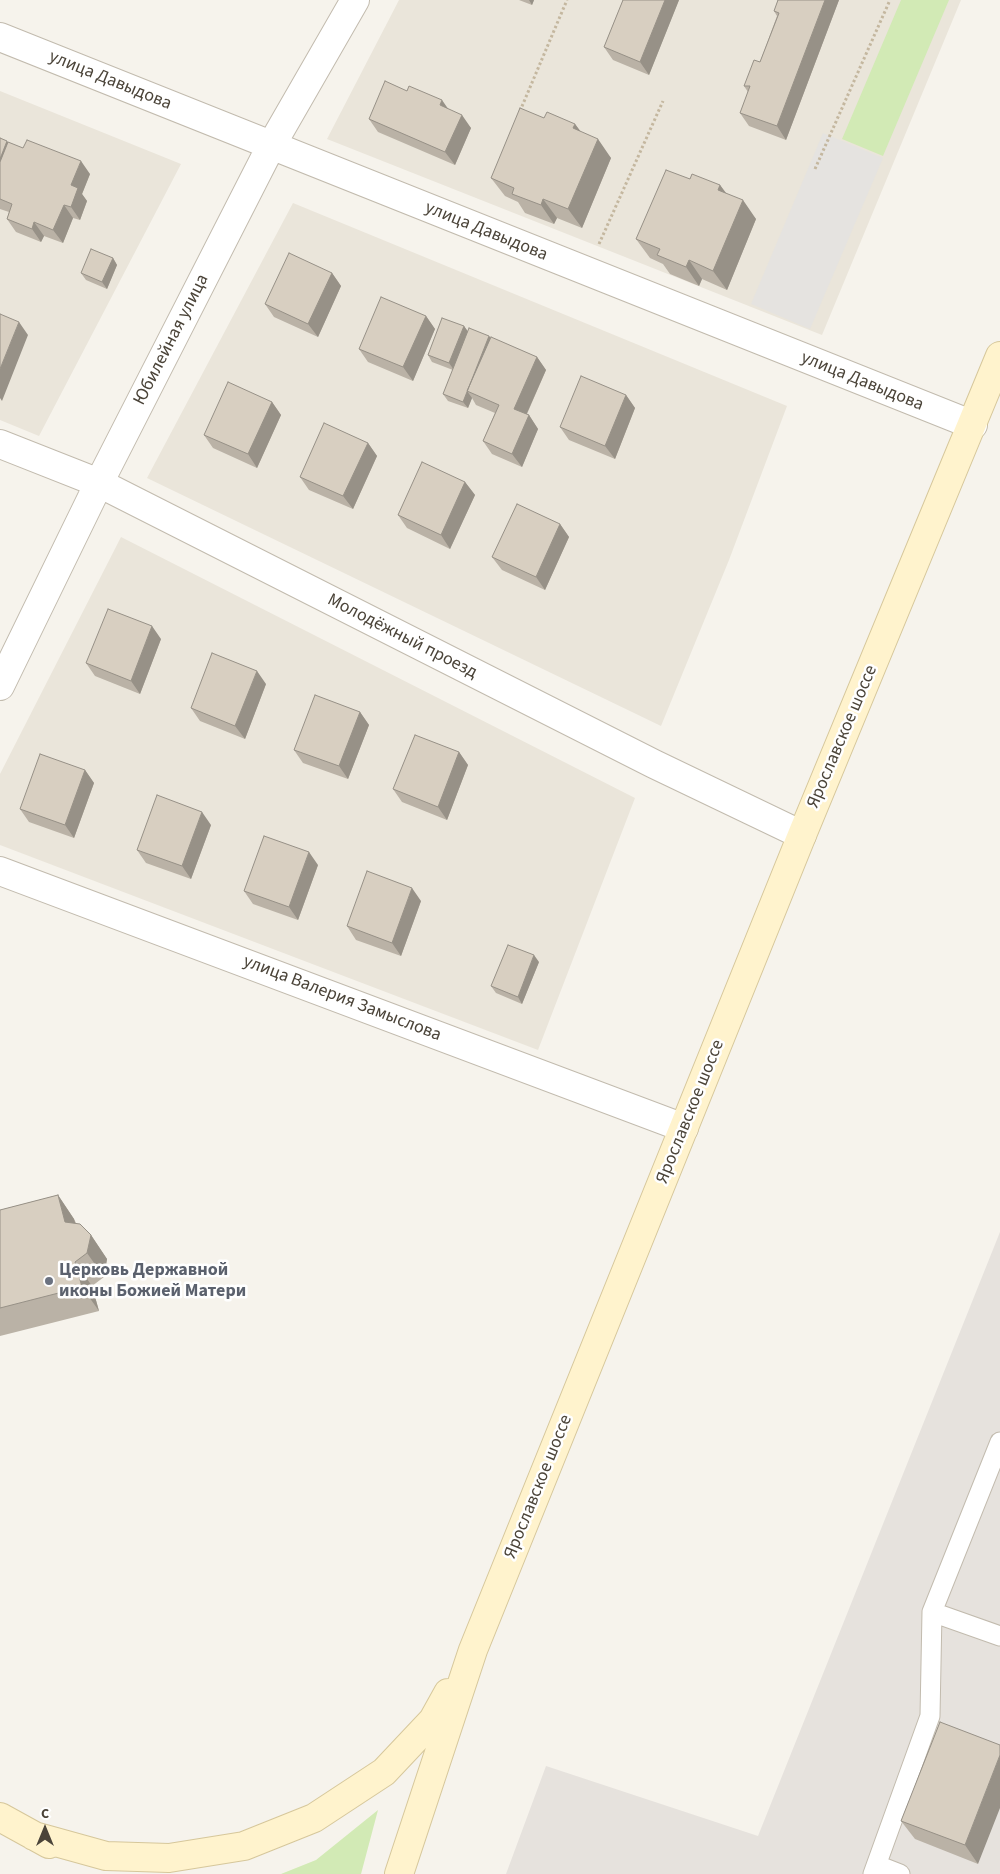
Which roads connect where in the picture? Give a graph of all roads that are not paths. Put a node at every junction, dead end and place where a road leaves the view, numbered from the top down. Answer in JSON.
{"nodes":[{"id":1,"x":355,"y":0,"type":"edge"},
{"id":2,"x":0,"y":37,"type":"edge"},
{"id":3,"x":272,"y":146,"type":"junction"},
{"id":4,"x":1000,"y":356,"type":"edge"},
{"id":5,"x":973,"y":425,"type":"junction"},
{"id":6,"x":0,"y":444,"type":"edge"},
{"id":7,"x":99,"y":483,"type":"junction"},
{"id":8,"x":0,"y":686,"type":"edge"},
{"id":9,"x":802,"y":835,"type":"junction"},
{"id":10,"x":0,"y":871,"type":"edge"},
{"id":11,"x":684,"y":1128,"type":"junction"},
{"id":12,"x":1000,"y":1442,"type":"edge"},
{"id":13,"x":932,"y":1612,"type":"junction"},
{"id":14,"x":1000,"y":1636,"type":"edge"},
{"id":15,"x":474,"y":1650,"type":"junction"},
{"id":16,"x":0,"y":1817,"type":"edge"},
{"id":17,"x":34,"y":1836,"type":"junction"},
{"id":18,"x":875,"y":1870,"type":"edge"},
{"id":19,"x":103,"y":1874,"type":"edge"},
{"id":20,"x":399,"y":1874,"type":"edge"},
{"id":21,"x":900,"y":1874,"type":"edge"}],
"edges":[{"from":1,"to":3,"type":"street","name":"Юбилейная улица"},
{"from":2,"to":3,"type":"street","name":"улица Давыдова"},
{"from":3,"to":5,"type":"street","name":"улица Давыдова"},
{"from":3,"to":7,"type":"street","name":"Юбилейная улица"},
{"from":4,"to":5,"type":"main road","name":"Ярославское шоссе"},
{"from":5,"to":9,"type":"main road","name":"Ярославское шоссе"},
{"from":6,"to":7,"type":"street","name":"Молодёжный проезд"},
{"from":7,"to":8,"type":"street","name":"Юбилейная улица"},
{"from":7,"to":9,"type":"street","name":"Молодёжный проезд"},
{"from":9,"to":11,"type":"main road","name":"Ярославское шоссе"},
{"from":10,"to":11,"type":"street","name":"улица Валерия Замыслова"},
{"from":11,"to":15,"type":"main road","name":"Ярославское шоссе"},
{"from":12,"to":13,"type":"lane"},
{"from":13,"to":14,"type":"lane"},
{"from":13,"to":18,"type":"lane"},
{"from":15,"to":17,"type":"main road"},
{"from":15,"to":20,"type":"main road","name":"Ярославское шоссе"},
{"from":16,"to":17,"type":"main road"},
{"from":17,"to":19,"type":"main road"},
{"from":18,"to":21,"type":"lane"}]}
